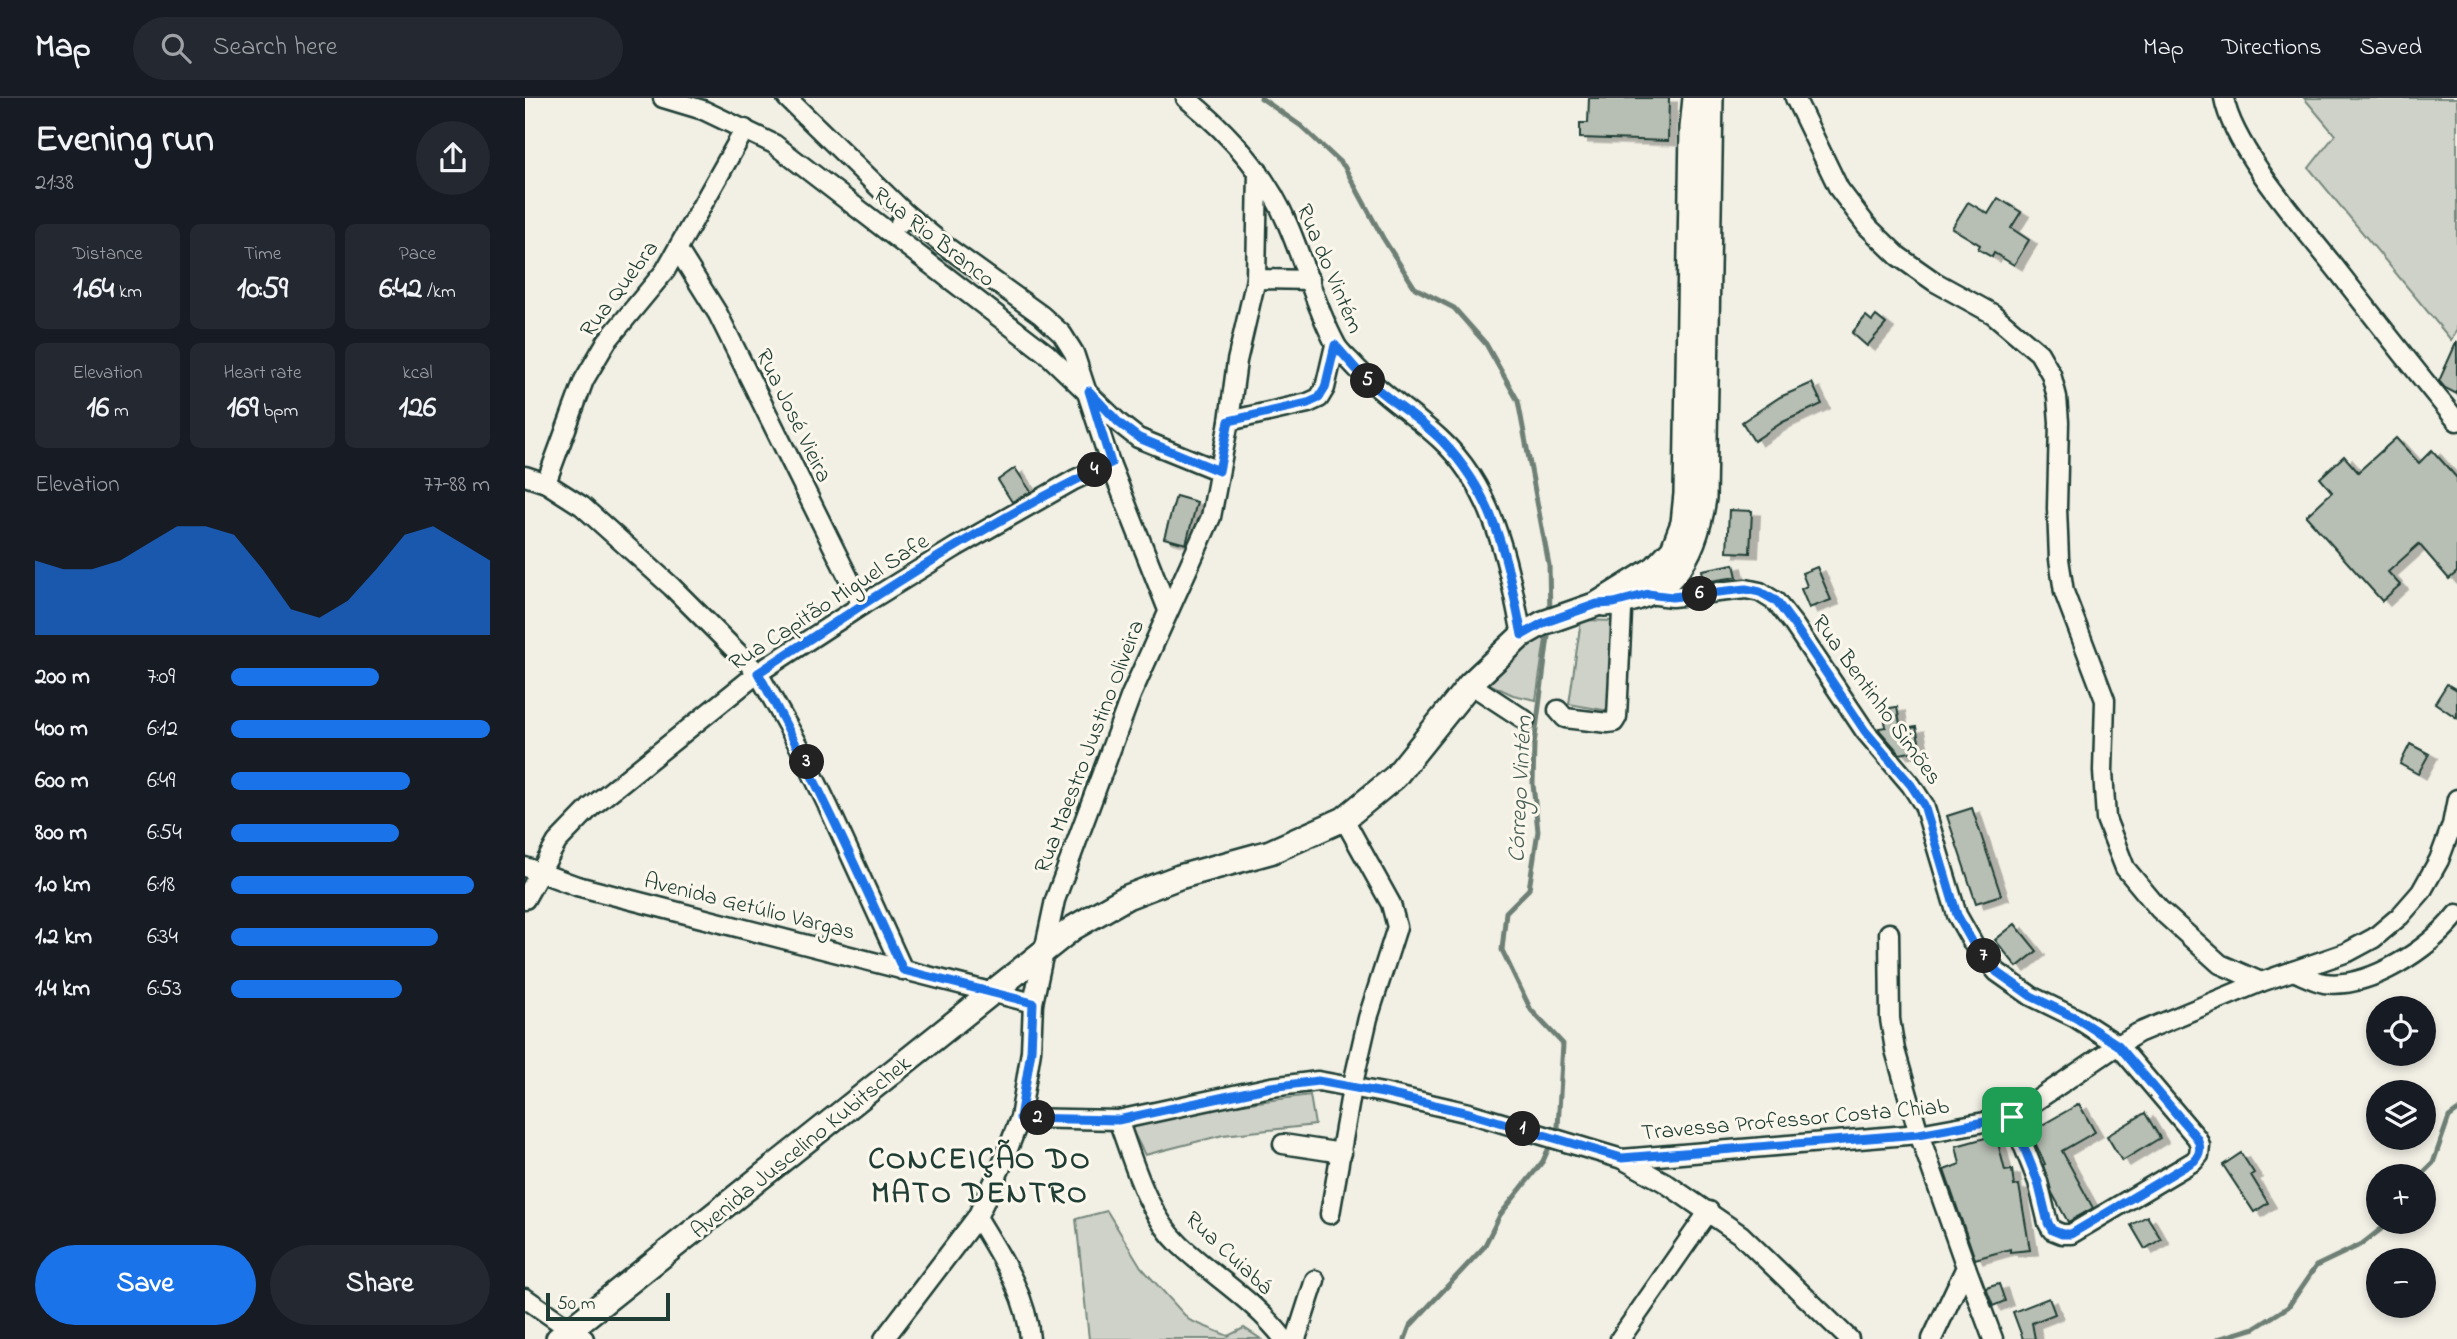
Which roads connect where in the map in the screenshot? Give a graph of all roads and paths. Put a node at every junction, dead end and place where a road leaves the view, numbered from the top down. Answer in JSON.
{"nodes":[{"id":1,"x":663,"y":98,"type":"edge"},
{"id":2,"x":787,"y":98,"type":"edge"},
{"id":3,"x":1187,"y":98,"type":"edge"},
{"id":4,"x":1695,"y":98,"type":"edge"},
{"id":5,"x":1711,"y":98,"type":"edge"},
{"id":6,"x":1795,"y":98,"type":"edge"},
{"id":7,"x":2224,"y":98,"type":"edge"},
{"id":8,"x":745,"y":129,"type":"junction"},
{"id":9,"x":1258,"y":171,"type":"junction"},
{"id":10,"x":1699,"y":193,"type":"junction"},
{"id":11,"x":906,"y":214,"type":"junction"},
{"id":12,"x":893,"y":234,"type":"junction"},
{"id":13,"x":678,"y":250,"type":"junction"},
{"id":14,"x":1256,"y":279,"type":"junction"},
{"id":15,"x":1310,"y":280,"type":"junction"},
{"id":16,"x":1335,"y":345,"type":"junction"},
{"id":17,"x":1089,"y":391,"type":"junction"},
{"id":18,"x":1229,"y":421,"type":"junction"},
{"id":19,"x":2457,"y":421,"type":"edge"},
{"id":20,"x":1111,"y":463,"type":"junction"},
{"id":21,"x":1219,"y":471,"type":"junction"},
{"id":22,"x":525,"y":475,"type":"edge"},
{"id":23,"x":545,"y":484,"type":"junction"},
{"id":24,"x":1624,"y":594,"type":"junction"},
{"id":25,"x":1648,"y":594,"type":"junction"},
{"id":26,"x":862,"y":605,"type":"junction"},
{"id":27,"x":1168,"y":610,"type":"junction"},
{"id":28,"x":1522,"y":635,"type":"junction"},
{"id":29,"x":758,"y":673,"type":"junction"},
{"id":30,"x":1470,"y":684,"type":"junction"},
{"id":31,"x":1559,"y":710,"type":"dead end"},
{"id":32,"x":1525,"y":720,"type":"dead end"},
{"id":33,"x":2457,"y":799,"type":"edge"},
{"id":34,"x":1344,"y":819,"type":"junction"},
{"id":35,"x":532,"y":870,"type":"edge"},
{"id":36,"x":525,"y":899,"type":"edge"},
{"id":37,"x":2457,"y":914,"type":"edge"},
{"id":38,"x":1889,"y":933,"type":"dead end"},
{"id":39,"x":1042,"y":953,"type":"junction"},
{"id":40,"x":903,"y":970,"type":"junction"},
{"id":41,"x":2293,"y":971,"type":"junction"},
{"id":42,"x":2261,"y":982,"type":"junction"},
{"id":43,"x":990,"y":994,"type":"junction"},
{"id":44,"x":1033,"y":1003,"type":"junction"},
{"id":45,"x":2118,"y":1045,"type":"junction"},
{"id":46,"x":1352,"y":1088,"type":"junction"},
{"id":47,"x":2012,"y":1117,"type":"junction"},
{"id":48,"x":1020,"y":1118,"type":"junction"},
{"id":49,"x":1118,"y":1120,"type":"junction"},
{"id":50,"x":1919,"y":1134,"type":"junction"},
{"id":51,"x":1283,"y":1144,"type":"dead end"},
{"id":52,"x":1342,"y":1153,"type":"junction"},
{"id":53,"x":1622,"y":1158,"type":"junction"},
{"id":54,"x":1709,"y":1211,"type":"junction"},
{"id":55,"x":1330,"y":1214,"type":"dead end"},
{"id":56,"x":977,"y":1217,"type":"junction"},
{"id":57,"x":1966,"y":1268,"type":"junction"},
{"id":58,"x":1315,"y":1279,"type":"dead end"},
{"id":59,"x":525,"y":1298,"type":"edge"},
{"id":60,"x":571,"y":1335,"type":"edge"},
{"id":61,"x":884,"y":1339,"type":"edge"},
{"id":62,"x":1030,"y":1339,"type":"edge"},
{"id":63,"x":1284,"y":1339,"type":"edge"},
{"id":64,"x":1296,"y":1339,"type":"edge"},
{"id":65,"x":1620,"y":1339,"type":"edge"},
{"id":66,"x":1850,"y":1339,"type":"edge"},
{"id":67,"x":1933,"y":1339,"type":"edge"},
{"id":68,"x":1993,"y":1339,"type":"edge"}],
"edges":[{"from":1,"to":8,"type":"street","name":"Rua Rio Branco"},
{"from":2,"to":11,"type":"street"},
{"from":3,"to":9,"type":"street","name":"Rua do Vintém"},
{"from":4,"to":10,"type":"main road"},
{"from":5,"to":10,"type":"main road"},
{"from":6,"to":42,"type":"street"},
{"from":7,"to":19,"type":"street"},
{"from":8,"to":12,"type":"street","name":"Rua Rio Branco"},
{"from":8,"to":13,"type":"street","name":"Rua Quebra"},
{"from":9,"to":14,"type":"street","name":"Rua Maestro Justino Oliveira"},
{"from":9,"to":15,"type":"street","name":"Rua do Vintém"},
{"from":10,"to":24,"type":"main road"},
{"from":10,"to":25,"type":"main road"},
{"from":11,"to":12,"type":"street"},
{"from":11,"to":17,"type":"street"},
{"from":12,"to":17,"type":"street","name":"Rua Rio Branco"},
{"from":13,"to":23,"type":"street","name":"Rua Quebra"},
{"from":13,"to":26,"type":"street","name":"Rua José Vieira"},
{"from":14,"to":15,"type":"street"},
{"from":14,"to":18,"type":"street","name":"Rua Maestro Justino Oliveira"},
{"from":15,"to":16,"type":"street","name":"Rua do Vintém"},
{"from":16,"to":18,"type":"street"},
{"from":16,"to":28,"type":"street","name":"Rua do Vintém"},
{"from":17,"to":20,"type":"street"},
{"from":17,"to":21,"type":"street","name":"Rua Rio Branco"},
{"from":18,"to":21,"type":"street","name":"Rua Maestro Justino Oliveira"},
{"from":20,"to":26,"type":"street","name":"Rua Capitão Miguel Safe"},
{"from":20,"to":27,"type":"street"},
{"from":21,"to":27,"type":"street","name":"Rua Maestro Justino Oliveira"},
{"from":22,"to":23,"type":"street"},
{"from":23,"to":29,"type":"street"},
{"from":24,"to":25,"type":"main road"},
{"from":24,"to":28,"type":"main road","name":"Avenida Juscelino Kubitschek"},
{"from":24,"to":31,"type":"street"},
{"from":25,"to":45,"type":"street","name":"Rua Bentinho Simões"},
{"from":26,"to":29,"type":"street","name":"Rua Capitão Miguel Safe"},
{"from":27,"to":39,"type":"street","name":"Rua Maestro Justino Oliveira"},
{"from":28,"to":30,"type":"main road","name":"Avenida Juscelino Kubitschek"},
{"from":29,"to":35,"type":"street","name":"Rua Capitão Miguel Safe"},
{"from":29,"to":40,"type":"street"},
{"from":30,"to":32,"type":"street"},
{"from":30,"to":34,"type":"main road","name":"Avenida Juscelino Kubitschek"},
{"from":33,"to":41,"type":"street","name":"Travessa Professor Costa Chiab"},
{"from":34,"to":39,"type":"main road","name":"Avenida Juscelino Kubitschek"},
{"from":34,"to":46,"type":"street"},
{"from":35,"to":36,"type":"street","name":"Rua Capitão Miguel Safe"},
{"from":35,"to":40,"type":"street","name":"Avenida Getúlio Vargas"},
{"from":37,"to":41,"type":"street"},
{"from":38,"to":50,"type":"street"},
{"from":39,"to":43,"type":"main road","name":"Avenida Juscelino Kubitschek"},
{"from":39,"to":44,"type":"street","name":"Rua Maestro Justino Oliveira"},
{"from":40,"to":43,"type":"street","name":"Avenida Getúlio Vargas"},
{"from":41,"to":42,"type":"street","name":"Travessa Professor Costa Chiab"},
{"from":42,"to":45,"type":"street","name":"Travessa Professor Costa Chiab"},
{"from":43,"to":44,"type":"street","name":"Avenida Getúlio Vargas"},
{"from":43,"to":60,"type":"main road","name":"Avenida Juscelino Kubitschek"},
{"from":44,"to":48,"type":"street","name":"Rua Maestro Justino Oliveira"},
{"from":45,"to":47,"type":"street","name":"Travessa Professor Costa Chiab"},
{"from":45,"to":47,"type":"street","name":"Rua Bentinho Simões"},
{"from":46,"to":49,"type":"street"},
{"from":46,"to":52,"type":"street"},
{"from":46,"to":53,"type":"street"},
{"from":47,"to":50,"type":"street","name":"Travessa Professor Costa Chiab"},
{"from":48,"to":49,"type":"street"},
{"from":48,"to":56,"type":"street","name":"Rua Maestro Justino Oliveira"},
{"from":49,"to":63,"type":"street","name":"Rua Cuiabá"},
{"from":50,"to":53,"type":"street","name":"Travessa Professor Costa Chiab"},
{"from":50,"to":57,"type":"street"},
{"from":51,"to":52,"type":"street"},
{"from":52,"to":55,"type":"street"},
{"from":53,"to":54,"type":"street"},
{"from":54,"to":65,"type":"street"},
{"from":54,"to":66,"type":"street"},
{"from":56,"to":61,"type":"street","name":"Rua Maestro Justino Oliveira"},
{"from":56,"to":62,"type":"street"},
{"from":57,"to":67,"type":"street"},
{"from":57,"to":68,"type":"street"},
{"from":58,"to":64,"type":"street"},
{"from":59,"to":60,"type":"street"}]}
